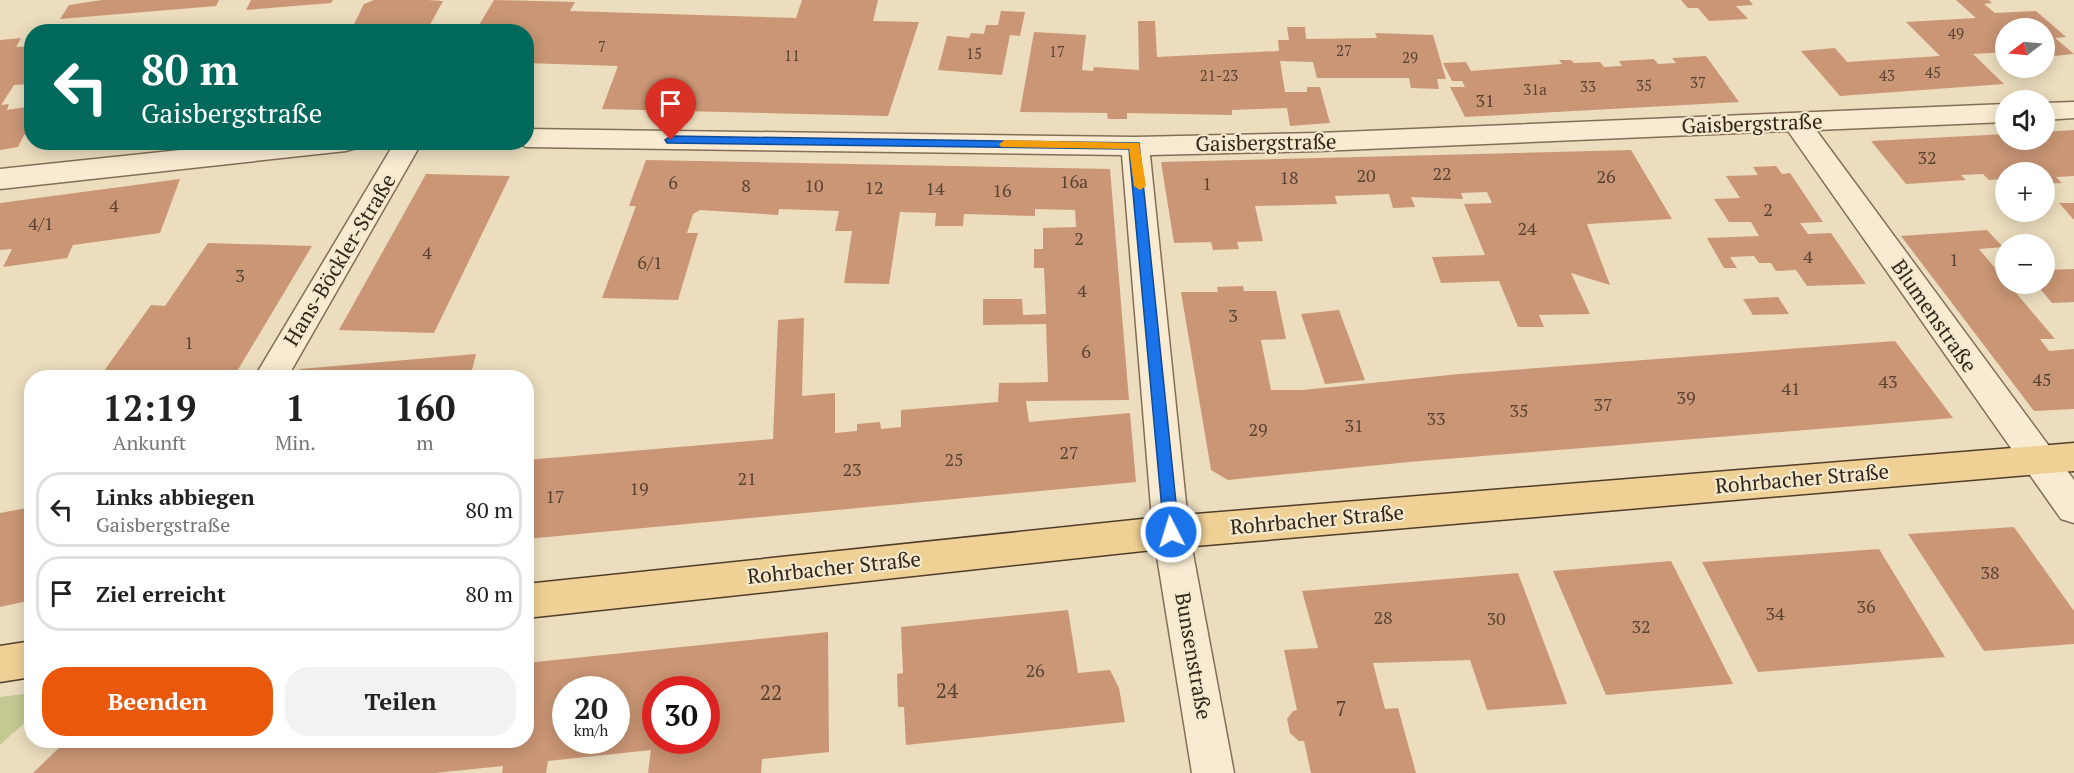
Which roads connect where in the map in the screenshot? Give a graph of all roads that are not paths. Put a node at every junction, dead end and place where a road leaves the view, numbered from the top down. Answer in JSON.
{"nodes":[{"id":1,"x":2074,"y":110,"type":"edge"},
{"id":2,"x":2055,"y":111,"type":"edge"},
{"id":3,"x":1995,"y":113,"type":"edge"},
{"id":4,"x":1796,"y":122,"type":"junction"},
{"id":5,"x":534,"y":138,"type":"edge"},
{"id":6,"x":1135,"y":146,"type":"junction"},
{"id":7,"x":271,"y":150,"type":"edge"},
{"id":8,"x":404,"y":150,"type":"edge"},
{"id":9,"x":0,"y":179,"type":"edge"},
{"id":10,"x":275,"y":370,"type":"edge"},
{"id":11,"x":2074,"y":457,"type":"edge"},
{"id":12,"x":2037,"y":459,"type":"junction"},
{"id":13,"x":2074,"y":508,"type":"edge"},
{"id":14,"x":1171,"y":532,"type":"junction"},
{"id":15,"x":534,"y":600,"type":"edge"},
{"id":16,"x":24,"y":660,"type":"edge"},
{"id":17,"x":0,"y":664,"type":"edge"},
{"id":18,"x":1213,"y":773,"type":"edge"}],
"edges":[{"from":1,"to":2,"type":"street"},
{"from":3,"to":4,"type":"street","name":"Gaisbergstraße"},
{"from":4,"to":6,"type":"street","name":"Gaisbergstraße"},
{"from":4,"to":12,"type":"street","name":"Blumenstraße"},
{"from":5,"to":6,"type":"street","name":"Gaisbergstraße"},
{"from":6,"to":14,"type":"street","name":"Bunsenstraße"},
{"from":7,"to":9,"type":"street"},
{"from":8,"to":10,"type":"street","name":"Hans-Böckler-Straße"},
{"from":11,"to":12,"type":"main road","name":"Rohrbacher Straße"},
{"from":12,"to":13,"type":"street","name":"Blumenstraße"},
{"from":12,"to":14,"type":"main road","name":"Rohrbacher Straße"},
{"from":14,"to":15,"type":"main road","name":"Rohrbacher Straße"},
{"from":14,"to":18,"type":"street","name":"Bunsenstraße"},
{"from":16,"to":17,"type":"main road"}]}
